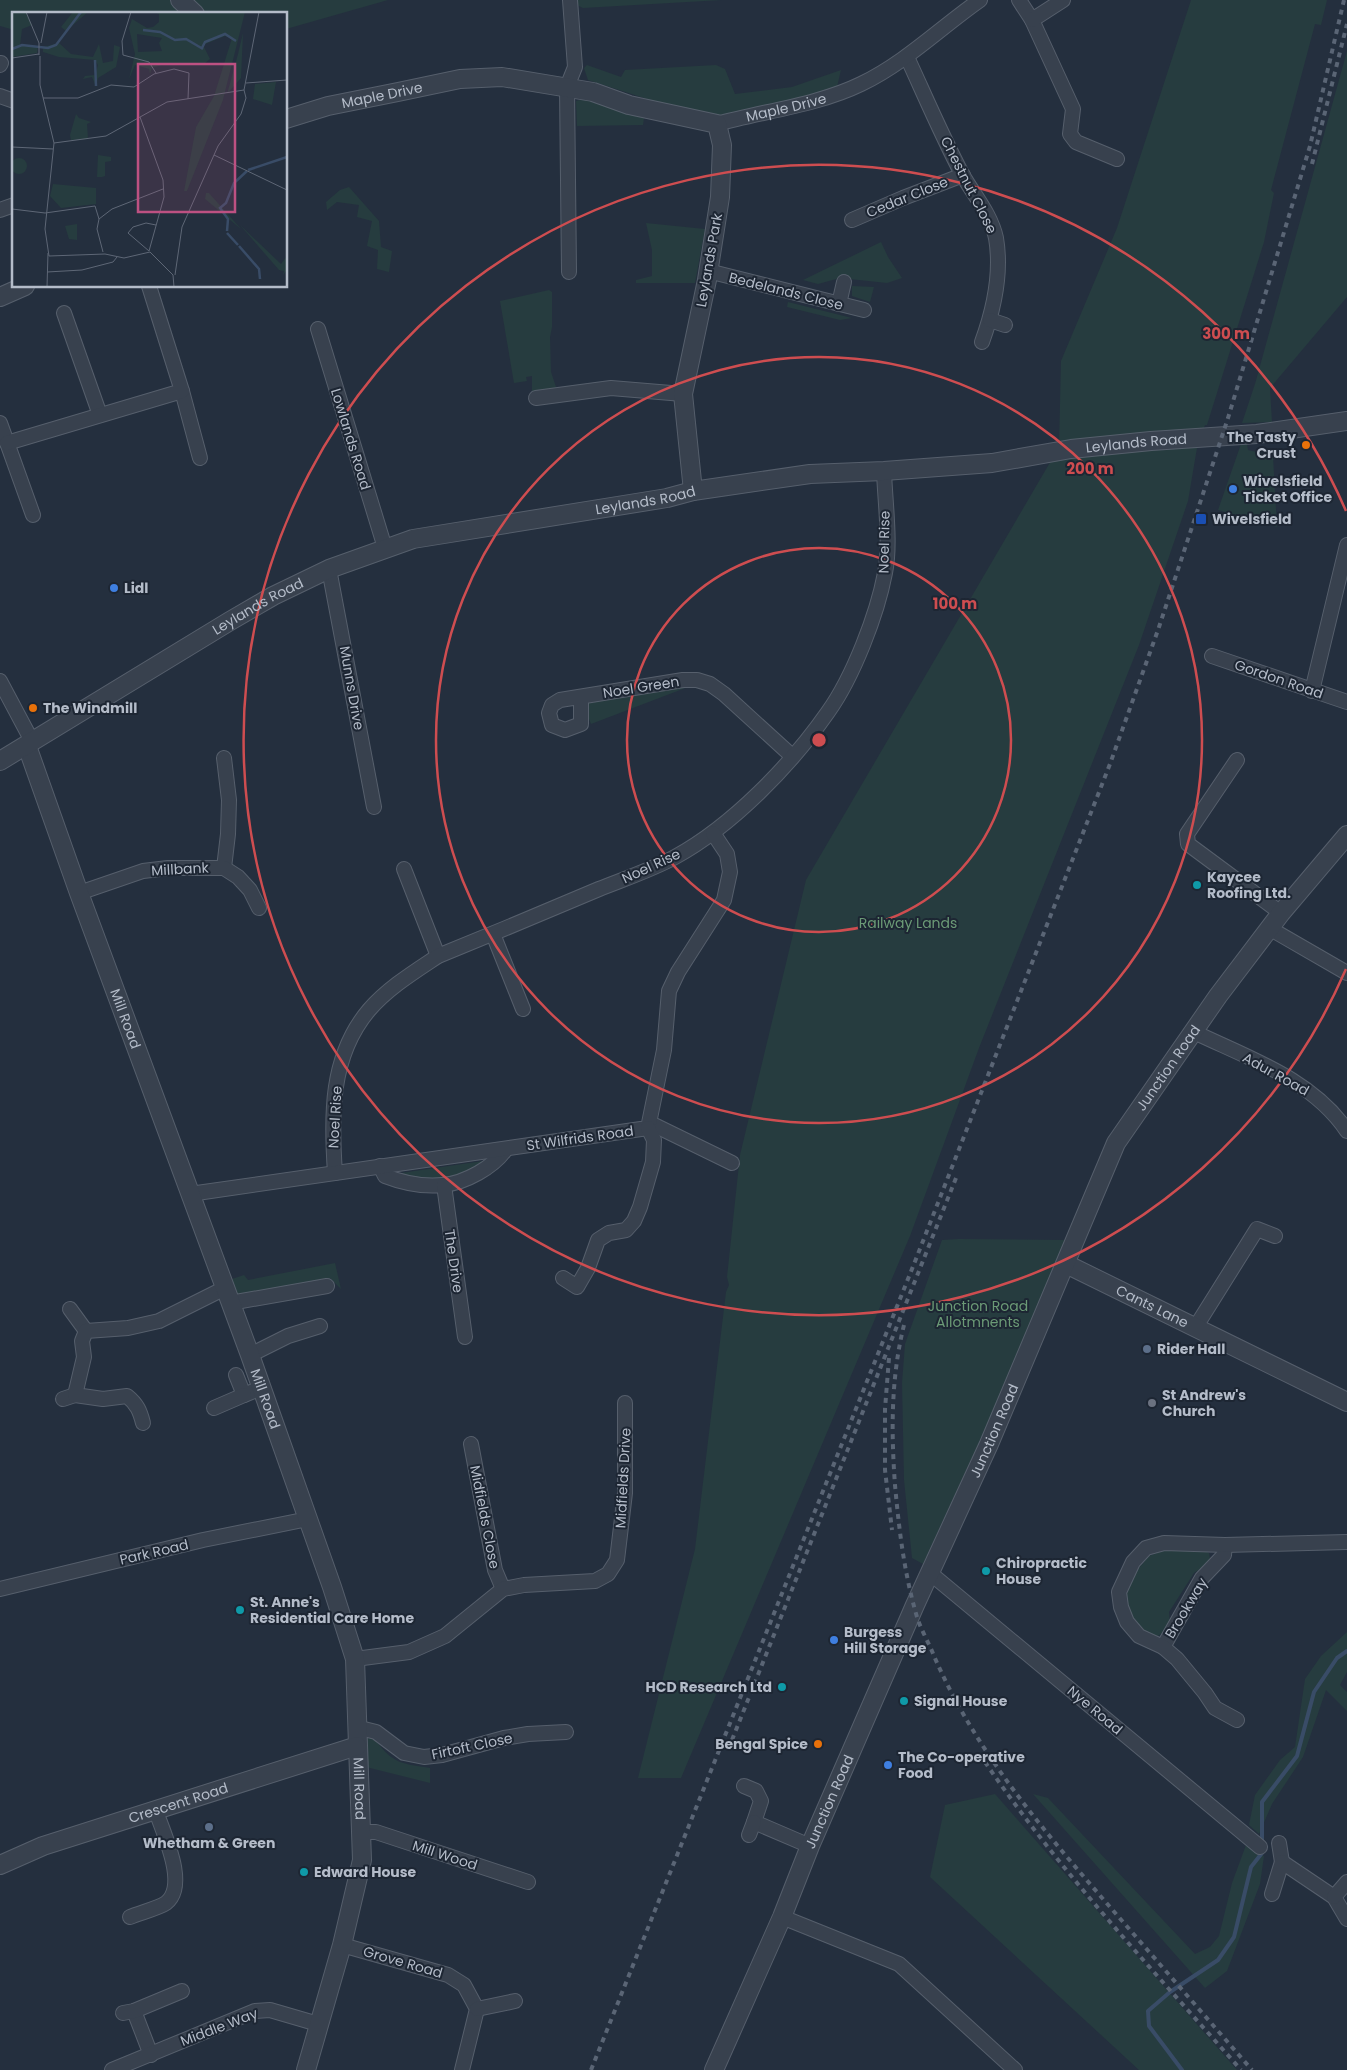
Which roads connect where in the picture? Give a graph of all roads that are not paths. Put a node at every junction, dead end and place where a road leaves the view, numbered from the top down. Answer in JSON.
{"nodes":[{"id":1,"x":180,"y":0,"type":"edge"},
{"id":2,"x":570,"y":0,"type":"edge"},
{"id":3,"x":980,"y":0,"type":"edge"},
{"id":4,"x":1019,"y":0,"type":"edge"},
{"id":5,"x":1062,"y":0,"type":"edge"},
{"id":6,"x":193,"y":12,"type":"edge"},
{"id":7,"x":1032,"y":20,"type":"junction"},
{"id":8,"x":907,"y":57,"type":"junction"},
{"id":9,"x":567,"y":87,"type":"junction"},
{"id":10,"x":0,"y":96,"type":"edge"},
{"id":11,"x":12,"y":100,"type":"edge"},
{"id":12,"x":288,"y":118,"type":"edge"},
{"id":13,"x":717,"y":124,"type":"junction"},
{"id":14,"x":1117,"y":160,"type":"dead end"},
{"id":15,"x":963,"y":175,"type":"junction"},
{"id":16,"x":12,"y":206,"type":"edge"},
{"id":17,"x":0,"y":210,"type":"edge"},
{"id":18,"x":852,"y":220,"type":"dead end"},
{"id":19,"x":708,"y":271,"type":"junction"},
{"id":20,"x":569,"y":272,"type":"dead end"},
{"id":21,"x":844,"y":282,"type":"dead end"},
{"id":22,"x":21,"y":288,"type":"edge"},
{"id":23,"x":151,"y":288,"type":"edge"},
{"id":24,"x":0,"y":297,"type":"edge"},
{"id":25,"x":839,"y":304,"type":"junction"},
{"id":26,"x":864,"y":310,"type":"dead end"},
{"id":27,"x":64,"y":313,"type":"dead end"},
{"id":28,"x":990,"y":320,"type":"junction"},
{"id":29,"x":1005,"y":325,"type":"dead end"},
{"id":30,"x":318,"y":329,"type":"dead end"},
{"id":31,"x":982,"y":342,"type":"dead end"},
{"id":32,"x":182,"y":391,"type":"junction"},
{"id":33,"x":683,"y":394,"type":"junction"},
{"id":34,"x":536,"y":398,"type":"dead end"},
{"id":35,"x":100,"y":415,"type":"junction"},
{"id":36,"x":1347,"y":421,"type":"edge"},
{"id":37,"x":0,"y":423,"type":"edge"},
{"id":38,"x":7,"y":443,"type":"junction"},
{"id":39,"x":200,"y":458,"type":"dead end"},
{"id":40,"x":884,"y":471,"type":"junction"},
{"id":41,"x":693,"y":491,"type":"junction"},
{"id":42,"x":33,"y":516,"type":"dead end"},
{"id":43,"x":1347,"y":545,"type":"edge"},
{"id":44,"x":385,"y":548,"type":"junction"},
{"id":45,"x":329,"y":569,"type":"junction"},
{"id":46,"x":1212,"y":656,"type":"dead end"},
{"id":47,"x":0,"y":682,"type":"edge"},
{"id":48,"x":1312,"y":691,"type":"junction"},
{"id":49,"x":581,"y":697,"type":"dead end"},
{"id":50,"x":1347,"y":702,"type":"edge"},
{"id":51,"x":30,"y":744,"type":"junction"},
{"id":52,"x":792,"y":756,"type":"junction"},
{"id":53,"x":224,"y":758,"type":"dead end"},
{"id":54,"x":1237,"y":760,"type":"dead end"},
{"id":55,"x":0,"y":761,"type":"edge"},
{"id":56,"x":374,"y":806,"type":"dead end"},
{"id":57,"x":713,"y":833,"type":"junction"},
{"id":58,"x":1347,"y":835,"type":"edge"},
{"id":59,"x":224,"y":868,"type":"junction"},
{"id":60,"x":404,"y":869,"type":"dead end"},
{"id":61,"x":79,"y":893,"type":"junction"},
{"id":62,"x":259,"y":908,"type":"dead end"},
{"id":63,"x":1281,"y":913,"type":"junction"},
{"id":64,"x":1270,"y":928,"type":"junction"},
{"id":65,"x":493,"y":934,"type":"junction"},
{"id":66,"x":438,"y":956,"type":"junction"},
{"id":67,"x":1347,"y":973,"type":"edge"},
{"id":68,"x":523,"y":1009,"type":"dead end"},
{"id":69,"x":1194,"y":1032,"type":"junction"},
{"id":70,"x":649,"y":1126,"type":"junction"},
{"id":71,"x":1347,"y":1132,"type":"edge"},
{"id":72,"x":506,"y":1149,"type":"junction"},
{"id":73,"x":732,"y":1163,"type":"dead end"},
{"id":74,"x":380,"y":1166,"type":"junction"},
{"id":75,"x":334,"y":1172,"type":"junction"},
{"id":76,"x":444,"y":1185,"type":"junction"},
{"id":77,"x":190,"y":1194,"type":"junction"},
{"id":78,"x":1275,"y":1236,"type":"dead end"},
{"id":79,"x":1066,"y":1264,"type":"junction"},
{"id":80,"x":563,"y":1278,"type":"dead end"},
{"id":81,"x":327,"y":1286,"type":"dead end"},
{"id":82,"x":227,"y":1295,"type":"junction"},
{"id":83,"x":70,"y":1309,"type":"dead end"},
{"id":84,"x":320,"y":1326,"type":"dead end"},
{"id":85,"x":1195,"y":1328,"type":"junction"},
{"id":86,"x":86,"y":1331,"type":"junction"},
{"id":87,"x":465,"y":1337,"type":"dead end"},
{"id":88,"x":250,"y":1355,"type":"junction"},
{"id":89,"x":236,"y":1374,"type":"dead end"},
{"id":90,"x":261,"y":1388,"type":"junction"},
{"id":91,"x":244,"y":1395,"type":"junction"},
{"id":92,"x":1347,"y":1400,"type":"edge"},
{"id":93,"x":625,"y":1403,"type":"dead end"},
{"id":94,"x":214,"y":1408,"type":"dead end"},
{"id":95,"x":142,"y":1423,"type":"dead end"},
{"id":96,"x":471,"y":1444,"type":"dead end"},
{"id":97,"x":308,"y":1519,"type":"junction"},
{"id":98,"x":1347,"y":1542,"type":"edge"},
{"id":99,"x":1225,"y":1544,"type":"junction"},
{"id":100,"x":930,"y":1573,"type":"junction"},
{"id":101,"x":0,"y":1588,"type":"edge"},
{"id":102,"x":503,"y":1589,"type":"junction"},
{"id":103,"x":1163,"y":1647,"type":"junction"},
{"id":104,"x":355,"y":1658,"type":"junction"},
{"id":105,"x":1237,"y":1720,"type":"dead end"},
{"id":106,"x":356,"y":1727,"type":"junction"},
{"id":107,"x":566,"y":1732,"type":"dead end"},
{"id":108,"x":357,"y":1746,"type":"junction"},
{"id":109,"x":744,"y":1786,"type":"dead end"},
{"id":110,"x":156,"y":1811,"type":"junction"},
{"id":111,"x":360,"y":1832,"type":"junction"},
{"id":112,"x":1279,"y":1843,"type":"dead end"},
{"id":113,"x":810,"y":1846,"type":"junction"},
{"id":114,"x":1260,"y":1847,"type":"dead end"},
{"id":115,"x":1282,"y":1862,"type":"junction"},
{"id":116,"x":0,"y":1864,"type":"edge"},
{"id":117,"x":528,"y":1882,"type":"dead end"},
{"id":118,"x":1347,"y":1882,"type":"edge"},
{"id":119,"x":1272,"y":1894,"type":"dead end"},
{"id":120,"x":1334,"y":1897,"type":"junction"},
{"id":121,"x":130,"y":1916,"type":"dead end"},
{"id":122,"x":782,"y":1917,"type":"junction"},
{"id":123,"x":1347,"y":1920,"type":"edge"},
{"id":124,"x":342,"y":1945,"type":"junction"},
{"id":125,"x":182,"y":1991,"type":"dead end"},
{"id":126,"x":515,"y":2001,"type":"dead end"},
{"id":127,"x":477,"y":2008,"type":"junction"},
{"id":128,"x":318,"y":2024,"type":"junction"},
{"id":129,"x":151,"y":2055,"type":"junction"},
{"id":130,"x":112,"y":2070,"type":"edge"},
{"id":131,"x":306,"y":2070,"type":"edge"},
{"id":132,"x":462,"y":2070,"type":"edge"},
{"id":133,"x":714,"y":2070,"type":"edge"},
{"id":134,"x":1015,"y":2070,"type":"edge"}],
"edges":[{"from":1,"to":6,"type":"street"},
{"from":2,"to":9,"type":"street"},
{"from":3,"to":8,"type":"street","name":"Maple Drive"},
{"from":4,"to":7,"type":"street"},
{"from":5,"to":7,"type":"street"},
{"from":7,"to":14,"type":"street"},
{"from":8,"to":13,"type":"street","name":"Maple Drive"},
{"from":8,"to":15,"type":"street","name":"Chestnut Close"},
{"from":9,"to":12,"type":"street","name":"Maple Drive"},
{"from":9,"to":13,"type":"street","name":"Maple Drive"},
{"from":9,"to":20,"type":"street"},
{"from":10,"to":11,"type":"street"},
{"from":13,"to":19,"type":"street","name":"Leylands Park"},
{"from":15,"to":18,"type":"street","name":"Cedar Close"},
{"from":15,"to":28,"type":"street","name":"Chestnut Close"},
{"from":16,"to":17,"type":"street"},
{"from":19,"to":25,"type":"street","name":"Bedelands Close"},
{"from":19,"to":33,"type":"street","name":"Leylands Park"},
{"from":21,"to":25,"type":"street"},
{"from":22,"to":24,"type":"street"},
{"from":23,"to":32,"type":"street"},
{"from":25,"to":26,"type":"street","name":"Bedelands Close"},
{"from":27,"to":35,"type":"street"},
{"from":28,"to":29,"type":"street"},
{"from":28,"to":31,"type":"street","name":"Chestnut Close"},
{"from":30,"to":44,"type":"street","name":"Lowlands Road"},
{"from":32,"to":35,"type":"street"},
{"from":32,"to":39,"type":"street"},
{"from":33,"to":34,"type":"street"},
{"from":33,"to":41,"type":"street","name":"Leylands Park"},
{"from":35,"to":38,"type":"street"},
{"from":36,"to":40,"type":"street","name":"Leylands Road"},
{"from":37,"to":38,"type":"street"},
{"from":38,"to":42,"type":"street"},
{"from":40,"to":41,"type":"street","name":"Leylands Road"},
{"from":40,"to":52,"type":"street","name":"Noel Rise"},
{"from":41,"to":44,"type":"street","name":"Leylands Road"},
{"from":43,"to":48,"type":"street"},
{"from":44,"to":45,"type":"street","name":"Leylands Road"},
{"from":45,"to":51,"type":"street","name":"Leylands Road"},
{"from":45,"to":56,"type":"street","name":"Munns Drive"},
{"from":46,"to":48,"type":"street","name":"Gordon Road"},
{"from":47,"to":51,"type":"street"},
{"from":48,"to":50,"type":"street","name":"Gordon Road"},
{"from":49,"to":52,"type":"street","name":"Noel Green"},
{"from":51,"to":55,"type":"street","name":"Leylands Road"},
{"from":51,"to":61,"type":"street","name":"Mill Road"},
{"from":52,"to":57,"type":"street","name":"Noel Rise"},
{"from":53,"to":59,"type":"street","name":"Millbank"},
{"from":54,"to":63,"type":"street"},
{"from":57,"to":65,"type":"street","name":"Noel Rise"},
{"from":57,"to":70,"type":"street"},
{"from":58,"to":63,"type":"street","name":"Junction Road"},
{"from":59,"to":61,"type":"street","name":"Millbank"},
{"from":59,"to":62,"type":"street","name":"Millbank"},
{"from":60,"to":66,"type":"street"},
{"from":61,"to":77,"type":"street","name":"Mill Road"},
{"from":63,"to":64,"type":"street","name":"Junction Road"},
{"from":64,"to":67,"type":"street"},
{"from":64,"to":69,"type":"street","name":"Junction Road"},
{"from":65,"to":66,"type":"street","name":"Noel Rise"},
{"from":65,"to":68,"type":"street"},
{"from":66,"to":75,"type":"street","name":"Noel Rise"},
{"from":69,"to":71,"type":"street","name":"Adur Road"},
{"from":69,"to":79,"type":"street","name":"Junction Road"},
{"from":70,"to":72,"type":"street","name":"St Wilfrids Road"},
{"from":70,"to":73,"type":"street","name":"St Wilfrids Road"},
{"from":70,"to":80,"type":"street"},
{"from":72,"to":74,"type":"street","name":"St Wilfrids Road"},
{"from":72,"to":76,"type":"street"},
{"from":74,"to":75,"type":"street","name":"St Wilfrids Road"},
{"from":74,"to":76,"type":"street"},
{"from":75,"to":77,"type":"street","name":"St Wilfrids Road"},
{"from":76,"to":87,"type":"street","name":"The Drive"},
{"from":77,"to":82,"type":"street","name":"Mill Road"},
{"from":78,"to":85,"type":"street"},
{"from":79,"to":85,"type":"street","name":"Cants Lane"},
{"from":79,"to":100,"type":"street","name":"Junction Road"},
{"from":81,"to":82,"type":"street"},
{"from":82,"to":86,"type":"street"},
{"from":82,"to":88,"type":"street","name":"Mill Road"},
{"from":83,"to":86,"type":"street"},
{"from":84,"to":88,"type":"street"},
{"from":85,"to":92,"type":"street","name":"Cants Lane"},
{"from":86,"to":95,"type":"street"},
{"from":88,"to":90,"type":"street","name":"Mill Road"},
{"from":89,"to":91,"type":"street"},
{"from":90,"to":91,"type":"street"},
{"from":90,"to":97,"type":"street","name":"Mill Road"},
{"from":91,"to":94,"type":"street"},
{"from":93,"to":102,"type":"street","name":"Midfields Drive"},
{"from":96,"to":102,"type":"street","name":"Midfields Close"},
{"from":97,"to":101,"type":"street","name":"Park Road"},
{"from":97,"to":104,"type":"street","name":"Mill Road"},
{"from":98,"to":99,"type":"street","name":"Brookway"},
{"from":99,"to":103,"type":"street","name":"Brookway"},
{"from":99,"to":103,"type":"street","name":"Brookway"},
{"from":100,"to":113,"type":"street","name":"Junction Road"},
{"from":100,"to":114,"type":"street","name":"Nye Road"},
{"from":102,"to":104,"type":"street","name":"Midfields Drive"},
{"from":103,"to":105,"type":"street","name":"Brookway"},
{"from":104,"to":106,"type":"street","name":"Mill Road"},
{"from":106,"to":107,"type":"street","name":"Firtoft Close"},
{"from":106,"to":108,"type":"street","name":"Mill Road"},
{"from":108,"to":110,"type":"street","name":"Crescent Road"},
{"from":108,"to":111,"type":"street","name":"Mill Road"},
{"from":109,"to":113,"type":"street"},
{"from":110,"to":116,"type":"street","name":"Crescent Road"},
{"from":110,"to":121,"type":"street"},
{"from":111,"to":117,"type":"street","name":"Mill Wood"},
{"from":111,"to":124,"type":"street","name":"Mill Road"},
{"from":112,"to":115,"type":"street"},
{"from":113,"to":122,"type":"street","name":"Junction Road"},
{"from":115,"to":119,"type":"street"},
{"from":115,"to":120,"type":"street"},
{"from":118,"to":120,"type":"street"},
{"from":120,"to":123,"type":"street"},
{"from":122,"to":133,"type":"street","name":"Junction Road"},
{"from":122,"to":134,"type":"street"},
{"from":124,"to":127,"type":"street","name":"Grove Road"},
{"from":124,"to":128,"type":"street","name":"Mill Road"},
{"from":125,"to":129,"type":"street"},
{"from":126,"to":127,"type":"street"},
{"from":127,"to":132,"type":"street"},
{"from":128,"to":129,"type":"street","name":"Middle Way"},
{"from":128,"to":131,"type":"street","name":"Mill Road"},
{"from":129,"to":130,"type":"street","name":"Middle Way"}]}
